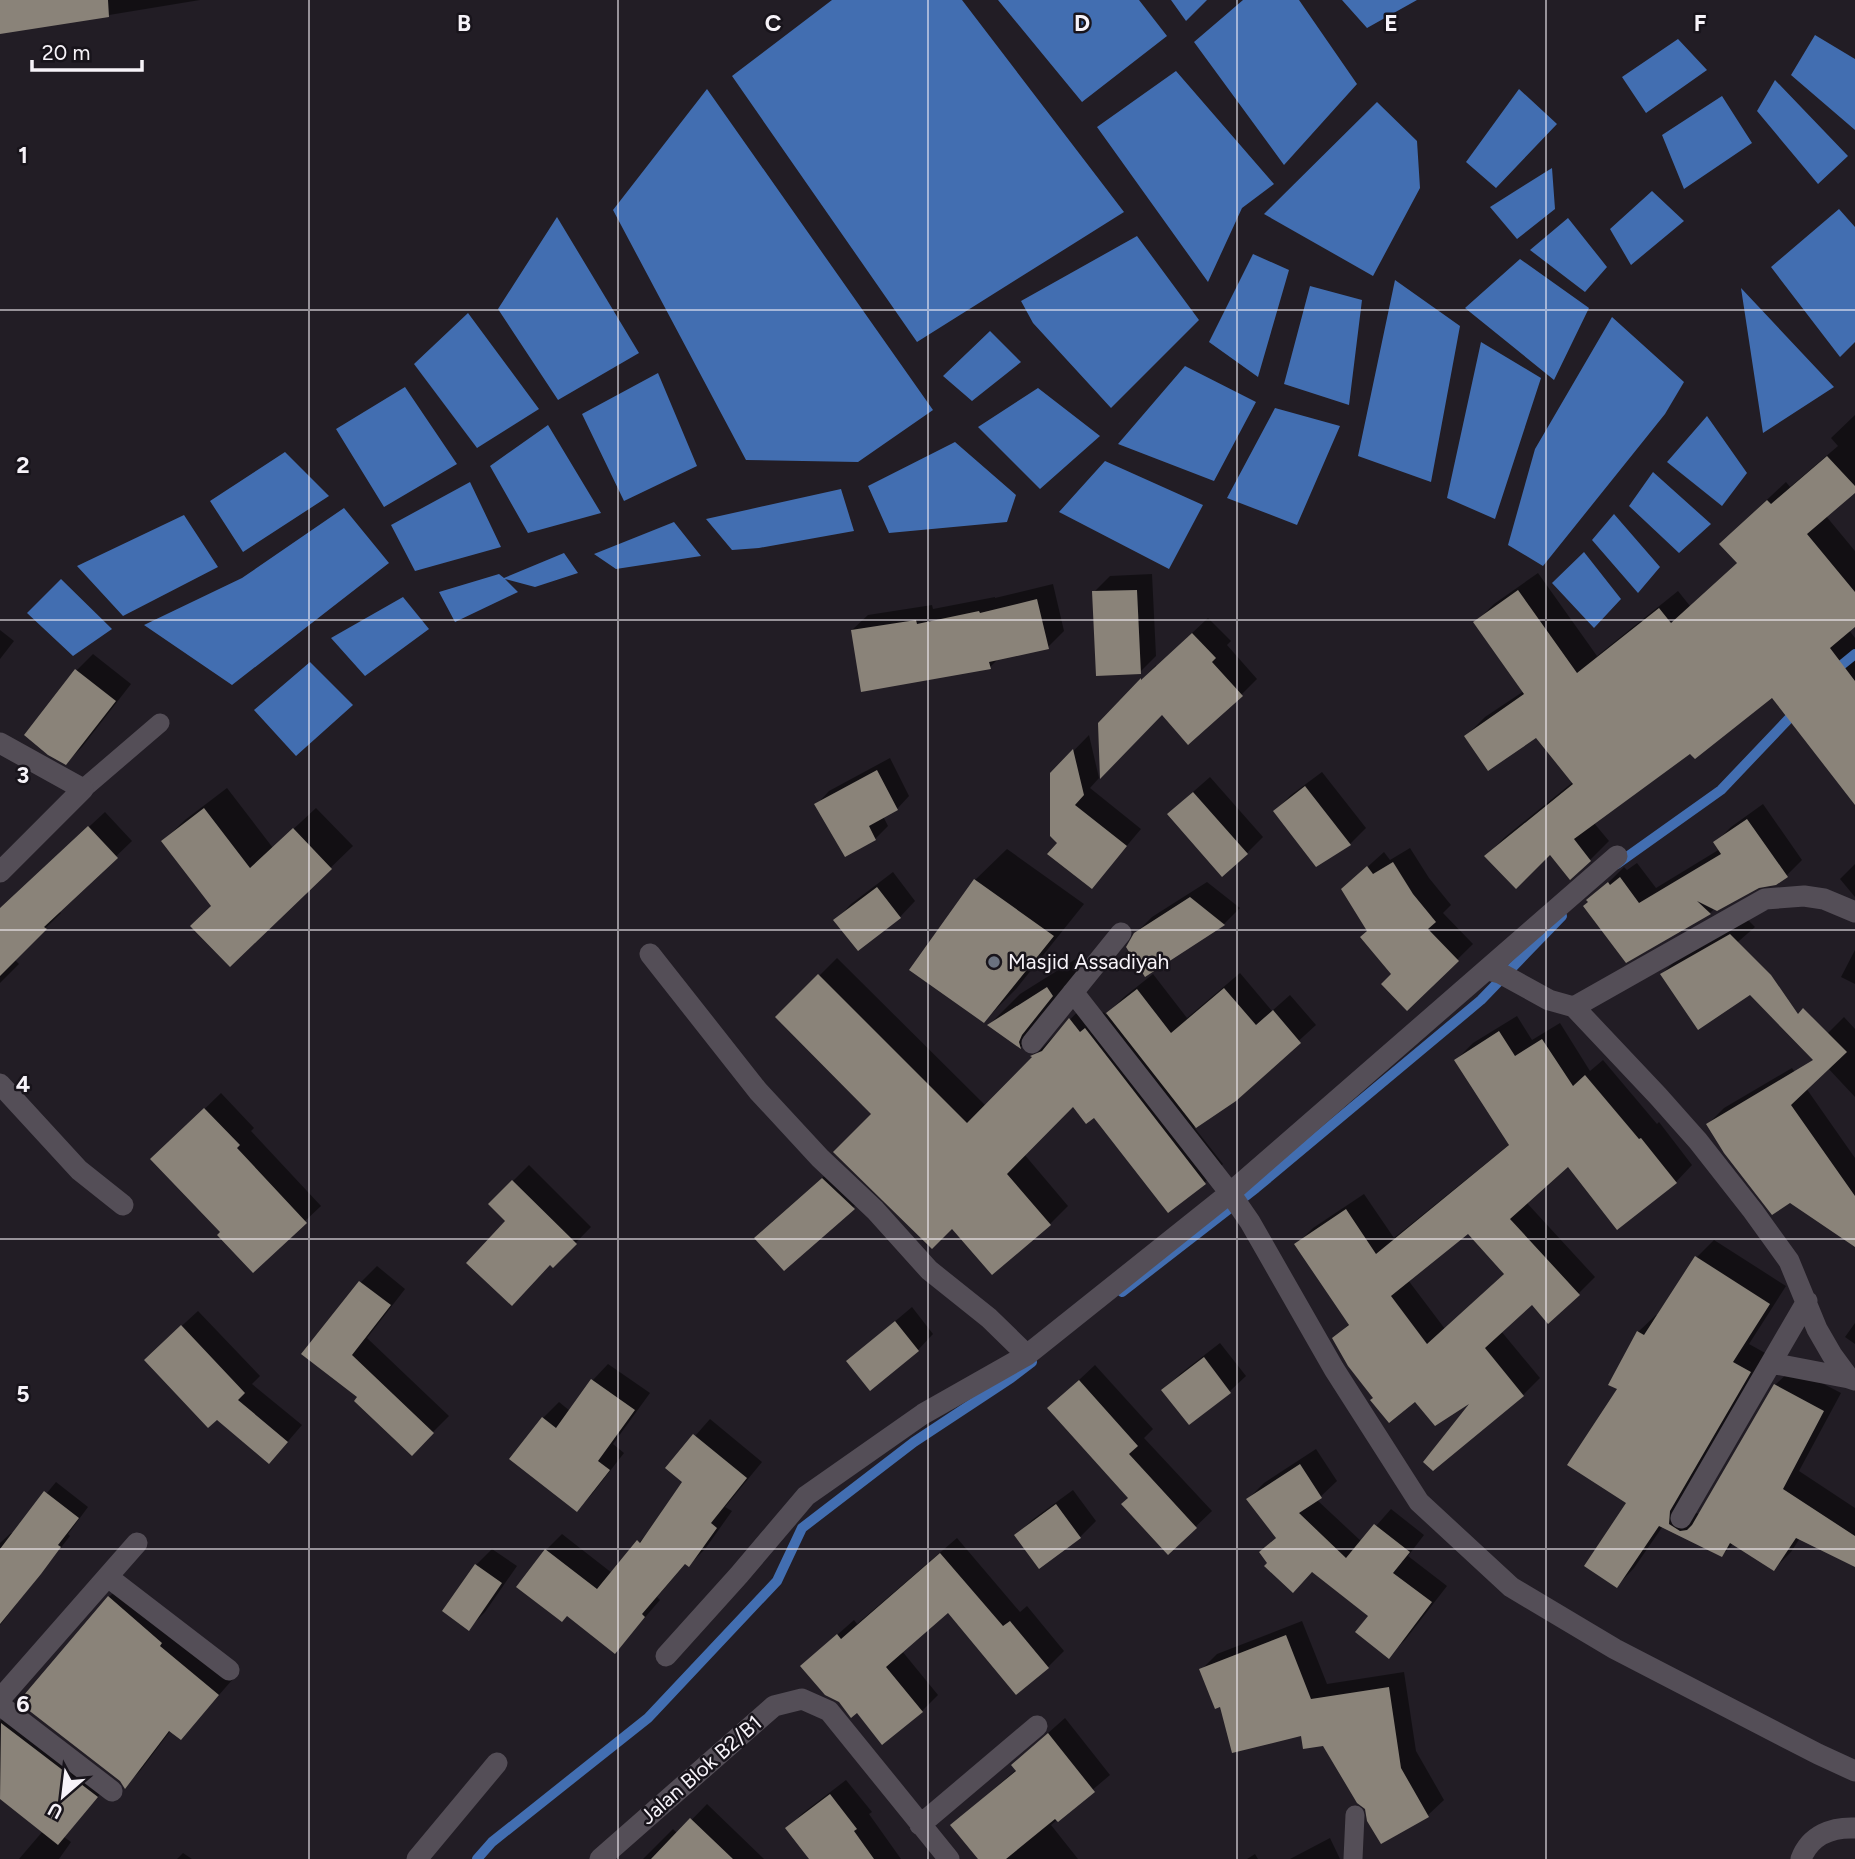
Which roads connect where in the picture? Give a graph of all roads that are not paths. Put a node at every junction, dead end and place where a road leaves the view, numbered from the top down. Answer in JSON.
{"nodes":[{"id":1,"x":160,"y":723,"type":"dead end"},
{"id":2,"x":0,"y":743,"type":"edge"},
{"id":3,"x":83,"y":789,"type":"junction"},
{"id":4,"x":1617,"y":856,"type":"dead end"},
{"id":5,"x":0,"y":872,"type":"edge"},
{"id":6,"x":1855,"y":912,"type":"edge"},
{"id":7,"x":1121,"y":933,"type":"dead end"},
{"id":8,"x":650,"y":954,"type":"dead end"},
{"id":9,"x":1494,"y":972,"type":"junction"},
{"id":10,"x":1073,"y":992,"type":"junction"},
{"id":11,"x":1574,"y":1007,"type":"junction"},
{"id":12,"x":1032,"y":1043,"type":"dead end"},
{"id":13,"x":0,"y":1084,"type":"edge"},
{"id":14,"x":1232,"y":1196,"type":"junction"},
{"id":15,"x":123,"y":1205,"type":"dead end"},
{"id":16,"x":1807,"y":1301,"type":"junction"},
{"id":17,"x":1027,"y":1355,"type":"junction"},
{"id":18,"x":1771,"y":1363,"type":"junction"},
{"id":19,"x":1852,"y":1379,"type":"edge"},
{"id":20,"x":1681,"y":1518,"type":"dead end"},
{"id":21,"x":137,"y":1543,"type":"dead end"},
{"id":22,"x":108,"y":1577,"type":"junction"},
{"id":23,"x":666,"y":1656,"type":"dead end"},
{"id":24,"x":229,"y":1670,"type":"dead end"},
{"id":25,"x":0,"y":1699,"type":"edge"},
{"id":26,"x":0,"y":1705,"type":"edge"},
{"id":27,"x":1037,"y":1726,"type":"dead end"},
{"id":28,"x":497,"y":1763,"type":"dead end"},
{"id":29,"x":1855,"y":1771,"type":"edge"},
{"id":30,"x":113,"y":1791,"type":"dead end"},
{"id":31,"x":1355,"y":1815,"type":"dead end"},
{"id":32,"x":920,"y":1825,"type":"junction"},
{"id":33,"x":1855,"y":1828,"type":"edge"},
{"id":34,"x":417,"y":1859,"type":"edge"},
{"id":35,"x":600,"y":1859,"type":"edge"},
{"id":36,"x":949,"y":1859,"type":"edge"},
{"id":37,"x":1353,"y":1859,"type":"edge"},
{"id":38,"x":1801,"y":1859,"type":"edge"}],
"edges":[{"from":1,"to":3,"type":"lane"},
{"from":2,"to":3,"type":"street"},
{"from":3,"to":5,"type":"street"},
{"from":4,"to":9,"type":"street"},
{"from":6,"to":11,"type":"street"},
{"from":7,"to":10,"type":"street"},
{"from":8,"to":17,"type":"street"},
{"from":9,"to":11,"type":"street"},
{"from":9,"to":14,"type":"street"},
{"from":10,"to":12,"type":"street"},
{"from":10,"to":14,"type":"street"},
{"from":11,"to":16,"type":"street"},
{"from":13,"to":15,"type":"street"},
{"from":14,"to":17,"type":"street"},
{"from":14,"to":29,"type":"street"},
{"from":16,"to":18,"type":"street"},
{"from":16,"to":19,"type":"street"},
{"from":17,"to":23,"type":"street"},
{"from":18,"to":19,"type":"street"},
{"from":18,"to":20,"type":"street"},
{"from":21,"to":22,"type":"street"},
{"from":22,"to":24,"type":"street"},
{"from":22,"to":25,"type":"street"},
{"from":26,"to":30,"type":"street"},
{"from":27,"to":32,"type":"street"},
{"from":28,"to":34,"type":"street"},
{"from":31,"to":37,"type":"lane"},
{"from":32,"to":35,"type":"street","name":"Jalan Blok B2/B1"},
{"from":32,"to":36,"type":"street","name":"Jalan Blok B2/B1"},
{"from":33,"to":38,"type":"street"}]}
